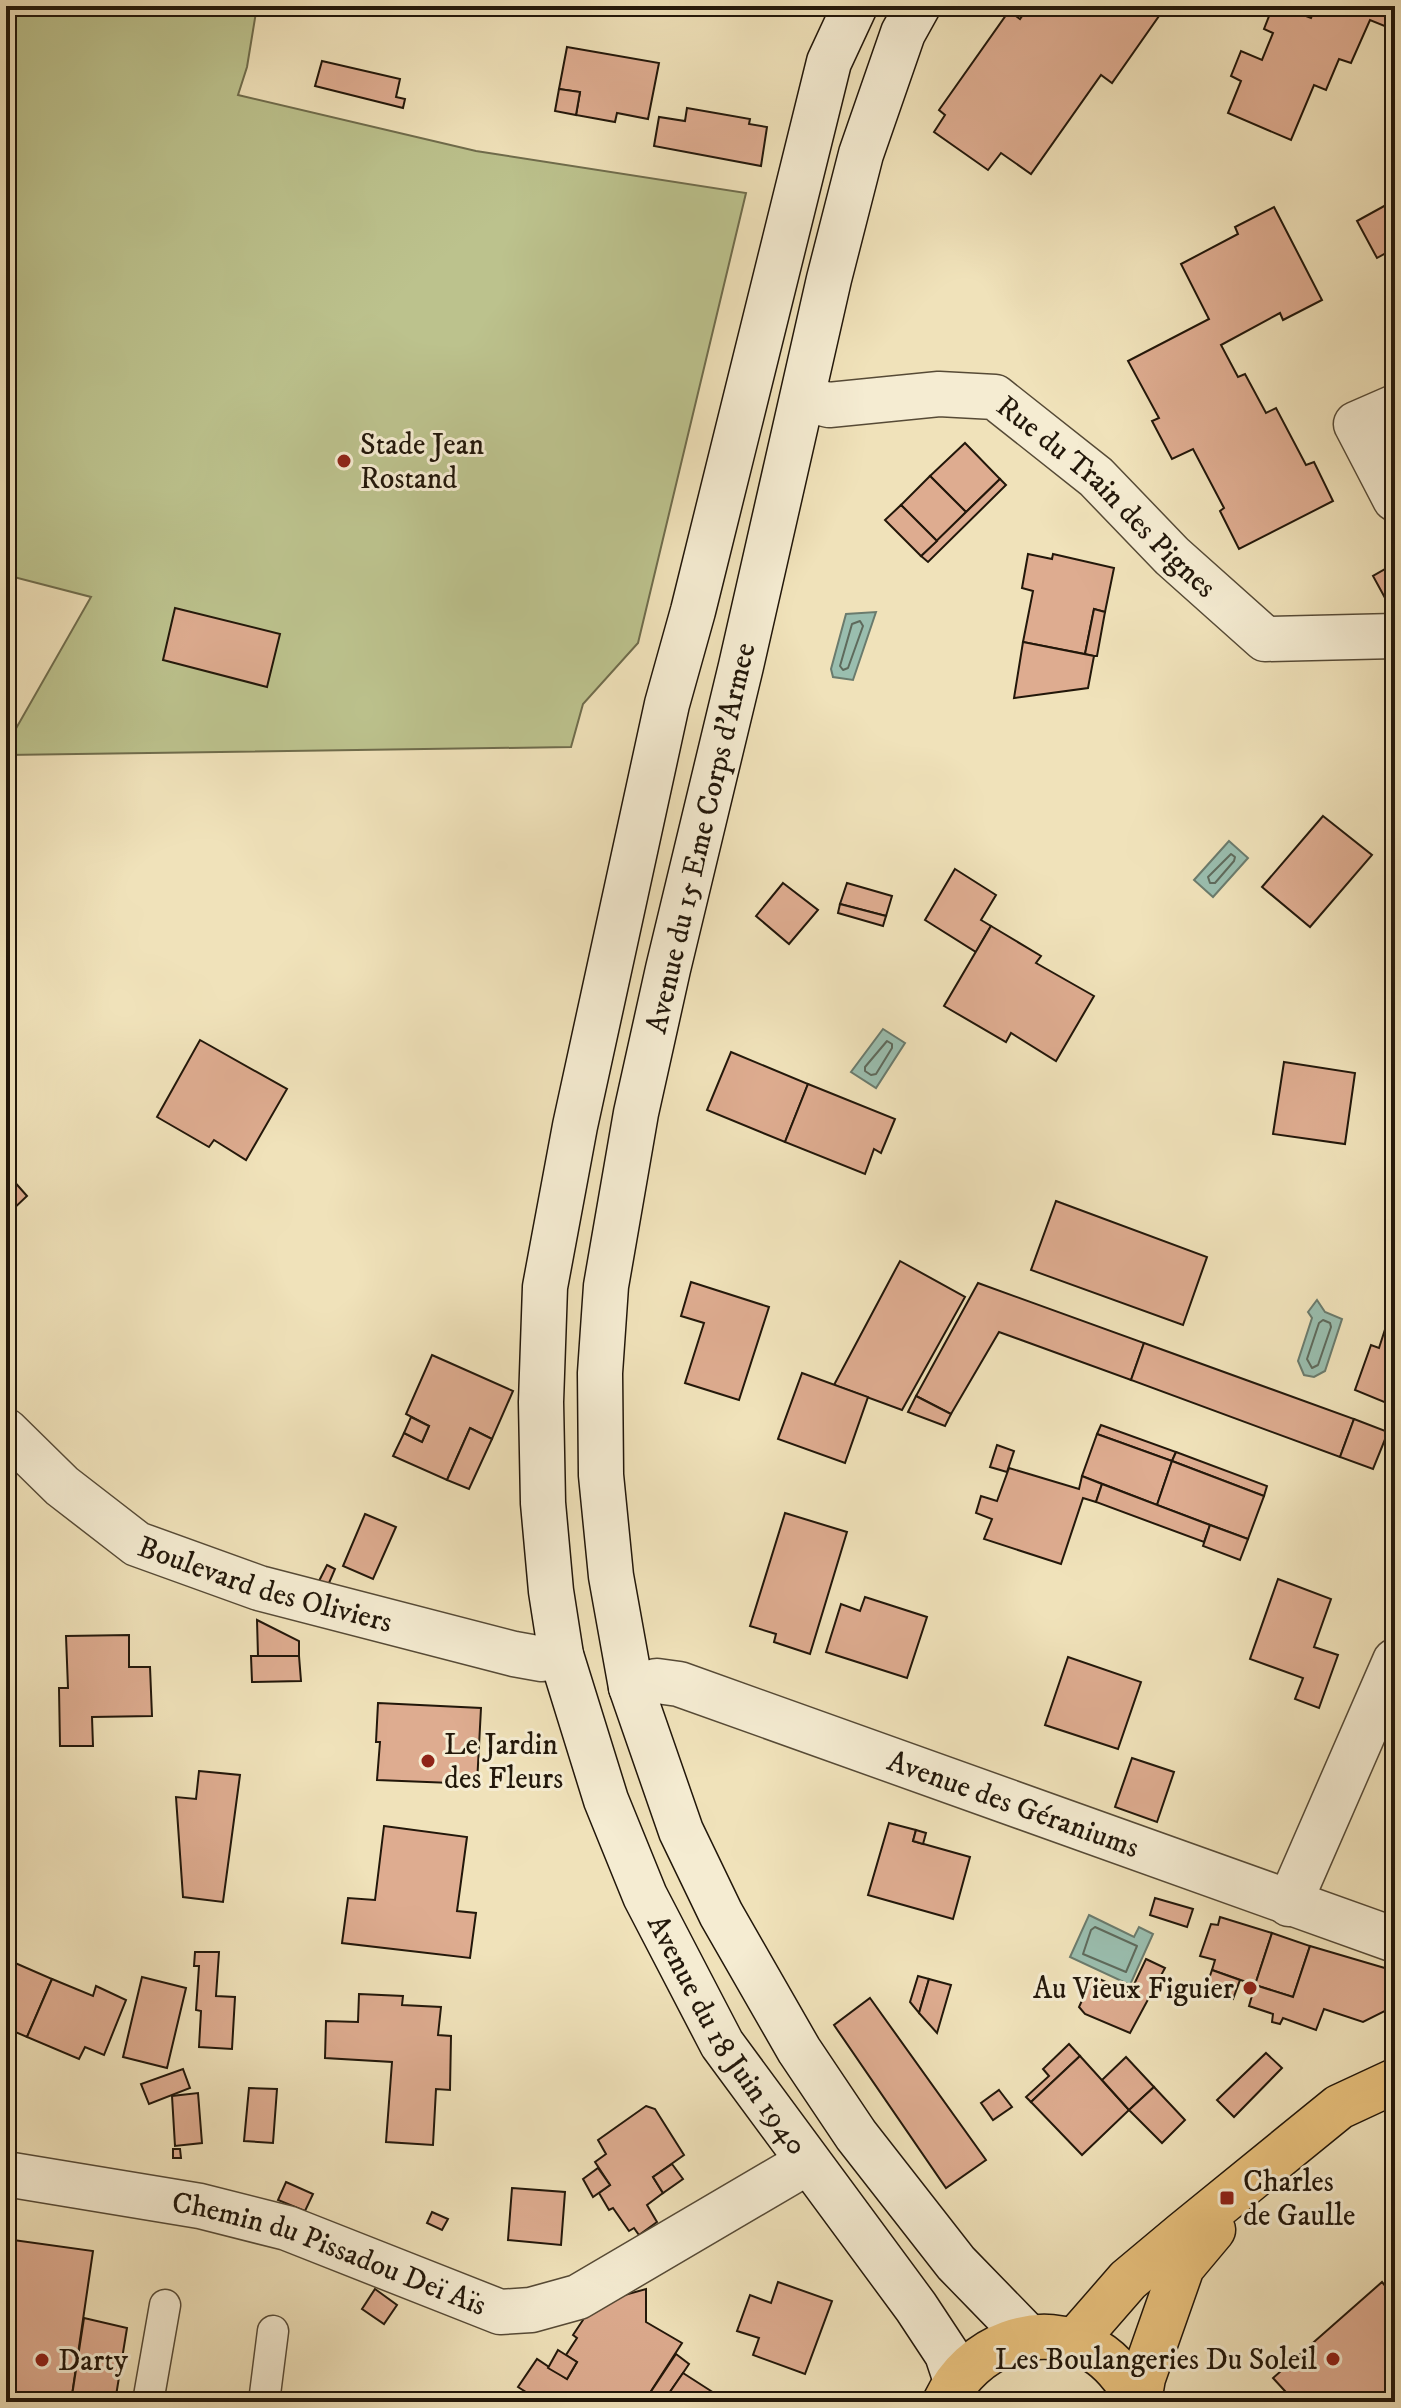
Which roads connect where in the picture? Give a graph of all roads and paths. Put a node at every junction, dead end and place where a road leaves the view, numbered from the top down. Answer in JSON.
{"nodes":[{"id":1,"x":855,"y":6,"type":"edge"},
{"id":2,"x":918,"y":6,"type":"edge"},
{"id":3,"x":804,"y":399,"type":"junction"},
{"id":4,"x":1395,"y":407,"type":"edge"},
{"id":5,"x":1395,"y":499,"type":"edge"},
{"id":6,"x":1395,"y":636,"type":"edge"},
{"id":7,"x":6,"y":1431,"type":"edge"},
{"id":8,"x":561,"y":1655,"type":"junction"},
{"id":9,"x":1395,"y":1661,"type":"edge"},
{"id":10,"x":631,"y":1687,"type":"junction"},
{"id":11,"x":1289,"y":1904,"type":"junction"},
{"id":12,"x":1395,"y":1940,"type":"edge"},
{"id":13,"x":1395,"y":2081,"type":"edge"},
{"id":14,"x":808,"y":2162,"type":"junction"},
{"id":15,"x":1266,"y":2167,"type":"junction"},
{"id":16,"x":6,"y":2174,"type":"edge"},
{"id":17,"x":165,"y":2305,"type":"dead end"},
{"id":18,"x":273,"y":2331,"type":"dead end"},
{"id":19,"x":1028,"y":2337,"type":"junction"},
{"id":20,"x":1074,"y":2342,"type":"junction"},
{"id":21,"x":951,"y":2391,"type":"edge"},
{"id":22,"x":148,"y":2402,"type":"edge"},
{"id":23,"x":264,"y":2402,"type":"edge"},
{"id":24,"x":1139,"y":2402,"type":"edge"}],
"edges":[{"from":1,"to":8,"type":"main road","name":"Avenue du 15 Eme Corps d'Armee"},
{"from":2,"to":3,"type":"main road","name":"Avenue du 15 Eme Corps d'Armee"},
{"from":3,"to":6,"type":"main road","name":"Rue du Train des Pignes"},
{"from":3,"to":10,"type":"main road","name":"Avenue du 15 Eme Corps d'Armee"},
{"from":4,"to":5,"type":"main road"},
{"from":7,"to":8,"type":"main road","name":"Boulevard des Oliviers"},
{"from":8,"to":14,"type":"main road","name":"Avenue du 18 Juin 1940"},
{"from":9,"to":11,"type":"main road"},
{"from":10,"to":11,"type":"main road","name":"Avenue des Géraniums"},
{"from":10,"to":19,"type":"main road","name":"Avenue du 18 Juin 1940"},
{"from":11,"to":12,"type":"main road","name":"Avenue des Géraniums"},
{"from":13,"to":15,"type":"main road"},
{"from":14,"to":16,"type":"main road","name":"Chemin du Pissadou Deï Aïs"},
{"from":14,"to":21,"type":"main road","name":"Avenue du 18 Juin 1940"},
{"from":15,"to":20,"type":"main road"},
{"from":15,"to":24,"type":"main road"},
{"from":17,"to":22,"type":"lane"},
{"from":18,"to":23,"type":"lane"},
{"from":19,"to":20,"type":"main road"},
{"from":19,"to":21,"type":"main road"},
{"from":20,"to":24,"type":"main road"}]}
